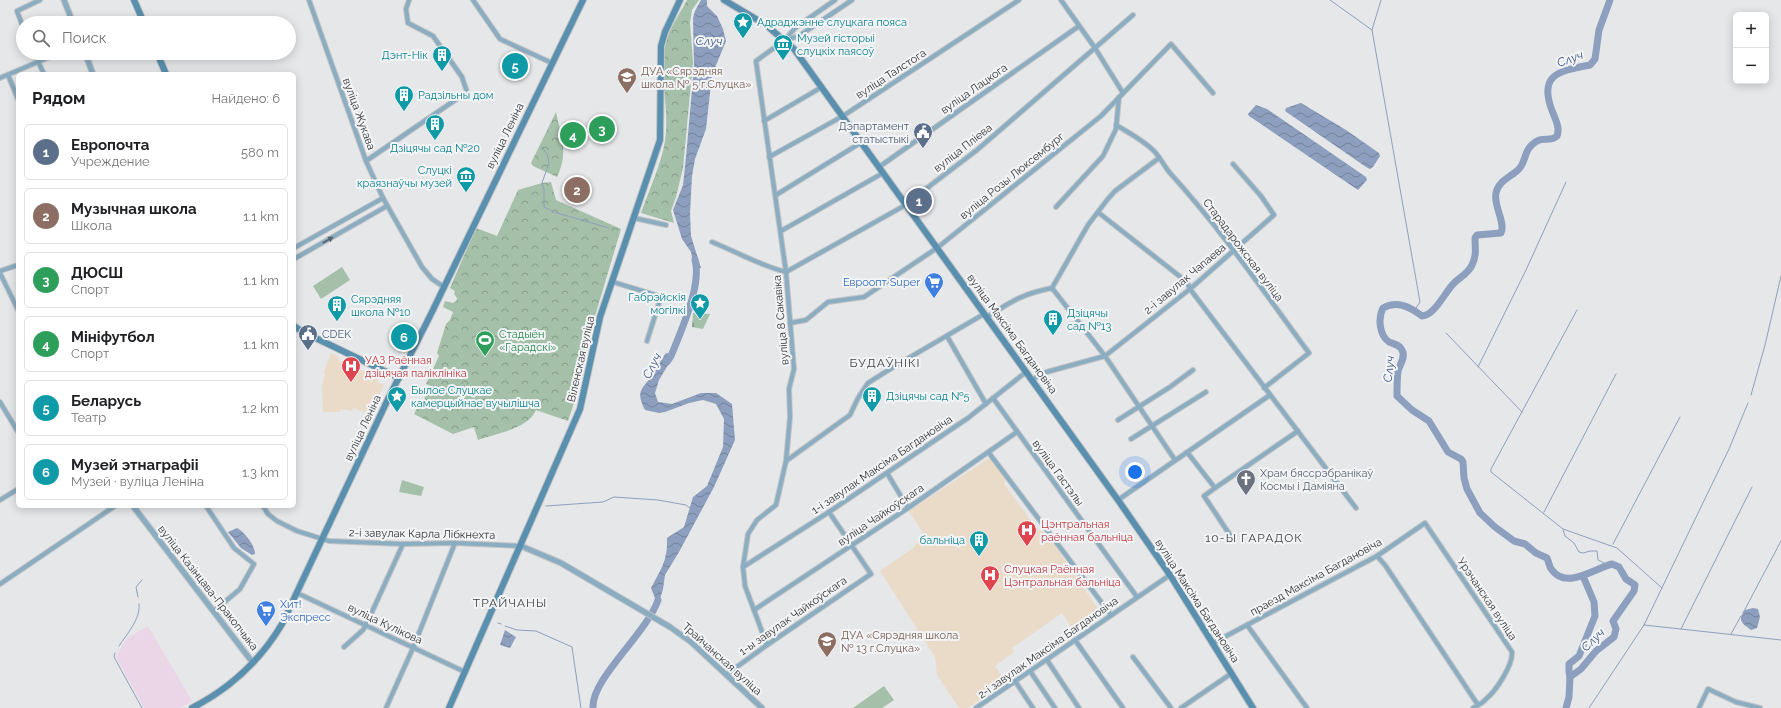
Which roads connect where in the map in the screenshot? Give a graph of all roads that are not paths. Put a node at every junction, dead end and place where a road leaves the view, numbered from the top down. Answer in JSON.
{"nodes":[{"id":1,"x":40,"y":0,"type":"edge"},
{"id":2,"x":64,"y":0,"type":"edge"},
{"id":3,"x":134,"y":0,"type":"edge"},
{"id":4,"x":309,"y":0,"type":"edge"},
{"id":5,"x":409,"y":0,"type":"edge"},
{"id":6,"x":473,"y":0,"type":"edge"},
{"id":7,"x":583,"y":0,"type":"edge"},
{"id":8,"x":680,"y":0,"type":"edge"},
{"id":9,"x":724,"y":0,"type":"edge"},
{"id":10,"x":835,"y":0,"type":"edge"},
{"id":11,"x":852,"y":0,"type":"edge"},
{"id":12,"x":1019,"y":0,"type":"edge"},
{"id":13,"x":1061,"y":0,"type":"edge"},
{"id":14,"x":1133,"y":15,"type":"dead end"},
{"id":15,"x":18,"y":16,"type":"edge"},
{"id":16,"x":70,"y":16,"type":"edge"},
{"id":17,"x":141,"y":16,"type":"edge"},
{"id":18,"x":1079,"y":26,"type":"junction"},
{"id":19,"x":785,"y":40,"type":"junction"},
{"id":20,"x":1095,"y":48,"type":"junction"},
{"id":21,"x":43,"y":60,"type":"edge"},
{"id":22,"x":88,"y":60,"type":"edge"},
{"id":23,"x":160,"y":60,"type":"edge"},
{"id":24,"x":38,"y":62,"type":"junction"},
{"id":25,"x":552,"y":63,"type":"junction"},
{"id":26,"x":43,"y":72,"type":"edge"},
{"id":27,"x":92,"y":72,"type":"edge"},
{"id":28,"x":165,"y":72,"type":"edge"},
{"id":29,"x":8,"y":75,"type":"junction"},
{"id":30,"x":0,"y":78,"type":"edge"},
{"id":31,"x":822,"y":87,"type":"junction"},
{"id":32,"x":1123,"y":93,"type":"junction"},
{"id":33,"x":1213,"y":93,"type":"dead end"},
{"id":34,"x":16,"y":94,"type":"edge"},
{"id":35,"x":1119,"y":97,"type":"junction"},
{"id":36,"x":843,"y":116,"type":"junction"},
{"id":37,"x":764,"y":121,"type":"junction"},
{"id":38,"x":1116,"y":125,"type":"junction"},
{"id":39,"x":862,"y":142,"type":"junction"},
{"id":40,"x":769,"y":157,"type":"junction"},
{"id":41,"x":1159,"y":158,"type":"junction"},
{"id":42,"x":366,"y":161,"type":"junction"},
{"id":43,"x":1233,"y":164,"type":"dead end"},
{"id":44,"x":879,"y":167,"type":"junction"},
{"id":45,"x":883,"y":173,"type":"junction"},
{"id":46,"x":776,"y":195,"type":"junction"},
{"id":47,"x":383,"y":198,"type":"junction"},
{"id":48,"x":906,"y":204,"type":"junction"},
{"id":49,"x":387,"y":206,"type":"junction"},
{"id":50,"x":1056,"y":207,"type":"dead end"},
{"id":51,"x":1099,"y":213,"type":"junction"},
{"id":52,"x":634,"y":218,"type":"junction"},
{"id":53,"x":666,"y":225,"type":"dead end"},
{"id":54,"x":781,"y":231,"type":"junction"},
{"id":55,"x":712,"y":242,"type":"dead end"},
{"id":56,"x":296,"y":247,"type":"edge"},
{"id":57,"x":937,"y":248,"type":"junction"},
{"id":58,"x":1234,"y":250,"type":"junction"},
{"id":59,"x":296,"y":258,"type":"edge"},
{"id":60,"x":16,"y":265,"type":"edge"},
{"id":61,"x":0,"y":272,"type":"edge"},
{"id":62,"x":786,"y":272,"type":"junction"},
{"id":63,"x":613,"y":282,"type":"junction"},
{"id":64,"x":444,"y":287,"type":"junction"},
{"id":65,"x":1052,"y":288,"type":"junction"},
{"id":66,"x":1190,"y":289,"type":"junction"},
{"id":67,"x":661,"y":296,"type":"junction"},
{"id":68,"x":672,"y":300,"type":"dead end"},
{"id":69,"x":16,"y":306,"type":"edge"},
{"id":70,"x":986,"y":315,"type":"junction"},
{"id":71,"x":790,"y":323,"type":"junction"},
{"id":72,"x":296,"y":327,"type":"edge"},
{"id":73,"x":947,"y":336,"type":"junction"},
{"id":74,"x":647,"y":341,"type":"dead end"},
{"id":75,"x":1105,"y":356,"type":"junction"},
{"id":76,"x":1192,"y":370,"type":"dead end"},
{"id":77,"x":1026,"y":372,"type":"junction"},
{"id":78,"x":398,"y":378,"type":"junction"},
{"id":79,"x":1032,"y":380,"type":"junction"},
{"id":80,"x":1264,"y":388,"type":"junction"},
{"id":81,"x":1206,"y":392,"type":"dead end"},
{"id":82,"x":1270,"y":395,"type":"junction"},
{"id":83,"x":993,"y":398,"type":"junction"},
{"id":84,"x":0,"y":402,"type":"edge"},
{"id":85,"x":986,"y":404,"type":"junction"},
{"id":86,"x":1139,"y":406,"type":"junction"},
{"id":87,"x":1118,"y":420,"type":"dead end"},
{"id":88,"x":1152,"y":426,"type":"junction"},
{"id":89,"x":16,"y":429,"type":"edge"},
{"id":90,"x":1298,"y":431,"type":"junction"},
{"id":91,"x":1017,"y":432,"type":"junction"},
{"id":92,"x":1131,"y":439,"type":"dead end"},
{"id":93,"x":1187,"y":452,"type":"junction"},
{"id":94,"x":990,"y":453,"type":"junction"},
{"id":95,"x":786,"y":460,"type":"junction"},
{"id":96,"x":1175,"y":460,"type":"junction"},
{"id":97,"x":887,"y":473,"type":"junction"},
{"id":98,"x":1215,"y":488,"type":"junction"},
{"id":99,"x":16,"y":490,"type":"edge"},
{"id":100,"x":0,"y":500,"type":"edge"},
{"id":101,"x":1118,"y":500,"type":"junction"},
{"id":102,"x":112,"y":508,"type":"edge"},
{"id":103,"x":135,"y":508,"type":"edge"},
{"id":104,"x":207,"y":508,"type":"edge"},
{"id":105,"x":264,"y":508,"type":"edge"},
{"id":106,"x":908,"y":508,"type":"junction"},
{"id":107,"x":1356,"y":508,"type":"dead end"},
{"id":108,"x":830,"y":512,"type":"junction"},
{"id":109,"x":1425,"y":523,"type":"joint"},
{"id":110,"x":1230,"y":535,"type":"dead end"},
{"id":111,"x":323,"y":540,"type":"junction"},
{"id":112,"x":455,"y":543,"type":"junction"},
{"id":113,"x":403,"y":544,"type":"junction"},
{"id":114,"x":852,"y":545,"type":"junction"},
{"id":115,"x":521,"y":546,"type":"junction"},
{"id":116,"x":1377,"y":556,"type":"junction"},
{"id":117,"x":744,"y":567,"type":"junction"},
{"id":118,"x":1170,"y":575,"type":"junction"},
{"id":119,"x":0,"y":584,"type":"edge"},
{"id":120,"x":297,"y":593,"type":"junction"},
{"id":121,"x":1136,"y":597,"type":"junction"},
{"id":122,"x":754,"y":610,"type":"junction"},
{"id":123,"x":214,"y":612,"type":"junction"},
{"id":124,"x":1111,"y":615,"type":"junction"},
{"id":125,"x":366,"y":625,"type":"junction"},
{"id":126,"x":1247,"y":626,"type":"junction"},
{"id":127,"x":1074,"y":640,"type":"junction"},
{"id":128,"x":1213,"y":643,"type":"junction"},
{"id":129,"x":767,"y":645,"type":"junction"},
{"id":130,"x":344,"y":647,"type":"dead end"},
{"id":131,"x":413,"y":648,"type":"junction"},
{"id":132,"x":1133,"y":657,"type":"dead end"},
{"id":133,"x":1046,"y":660,"type":"junction"},
{"id":134,"x":254,"y":662,"type":"junction"},
{"id":135,"x":1030,"y":671,"type":"junction"},
{"id":136,"x":465,"y":672,"type":"junction"},
{"id":137,"x":1232,"y":673,"type":"junction"},
{"id":138,"x":727,"y":674,"type":"junction"},
{"id":139,"x":1015,"y":681,"type":"junction"},
{"id":140,"x":1478,"y":705,"type":"junction"},
{"id":141,"x":1184,"y":707,"type":"edge"},
{"id":142,"x":192,"y":708,"type":"edge"},
{"id":143,"x":386,"y":708,"type":"edge"},
{"id":144,"x":449,"y":708,"type":"edge"},
{"id":145,"x":762,"y":708,"type":"edge"},
{"id":146,"x":976,"y":708,"type":"edge"},
{"id":147,"x":1033,"y":708,"type":"edge"},
{"id":148,"x":1055,"y":708,"type":"edge"},
{"id":149,"x":1079,"y":708,"type":"edge"},
{"id":150,"x":1123,"y":708,"type":"edge"},
{"id":151,"x":1171,"y":708,"type":"edge"},
{"id":152,"x":1254,"y":708,"type":"edge"},
{"id":153,"x":1307,"y":708,"type":"edge"},
{"id":154,"x":1473,"y":708,"type":"edge"},
{"id":155,"x":1699,"y":708,"type":"edge"},
{"id":156,"x":1760,"y":708,"type":"edge"}],
"edges":[{"from":1,"to":15,"type":"street"},
{"from":2,"to":16,"type":"street"},
{"from":3,"to":17,"type":"main road"},
{"from":4,"to":42,"type":"street","name":"вуліца Жукава"},
{"from":5,"to":42,"type":"street"},
{"from":6,"to":25,"type":"street"},
{"from":7,"to":25,"type":"main road","name":"вуліца Леніна"},
{"from":8,"to":52,"type":"main road","name":"Віленская вуліца"},
{"from":9,"to":19,"type":"main road","name":"вуліца Максіма Багдановіча"},
{"from":10,"to":19,"type":"street"},
{"from":11,"to":19,"type":"street"},
{"from":12,"to":36,"type":"street","name":"вуліца Талстога"},
{"from":13,"to":18,"type":"street"},
{"from":14,"to":20,"type":"street","name":"вуліца Пліева"},
{"from":18,"to":20,"type":"street"},
{"from":18,"to":44,"type":"street","name":"вуліца Лацкога"},
{"from":19,"to":31,"type":"main road","name":"вуліца Максіма Багдановіча"},
{"from":19,"to":37,"type":"street","name":"вуліца 8 Сакавіка"},
{"from":20,"to":32,"type":"street"},
{"from":20,"to":48,"type":"street","name":"вуліца Пліева"},
{"from":21,"to":24,"type":"street"},
{"from":22,"to":27,"type":"street"},
{"from":23,"to":28,"type":"main road"},
{"from":24,"to":26,"type":"street"},
{"from":24,"to":29,"type":"street"},
{"from":25,"to":64,"type":"main road","name":"вуліца Леніна"},
{"from":29,"to":30,"type":"street"},
{"from":29,"to":34,"type":"street"},
{"from":31,"to":36,"type":"main road","name":"вуліца Максіма Багдановіча"},
{"from":31,"to":37,"type":"street"},
{"from":32,"to":33,"type":"street","name":"вуліца Розы Люксембург"},
{"from":32,"to":35,"type":"street","name":"вуліца Розы Люксембург"},
{"from":35,"to":38,"type":"street"},
{"from":35,"to":57,"type":"street","name":"вуліца Розы Люксембург"},
{"from":36,"to":39,"type":"main road","name":"вуліца Максіма Багдановіча"},
{"from":36,"to":40,"type":"street","name":"вуліца Талстога"},
{"from":37,"to":40,"type":"street","name":"вуліца 8 Сакавіка"},
{"from":38,"to":41,"type":"street","name":"Старадарожская вуліца"},
{"from":38,"to":50,"type":"street"},
{"from":39,"to":44,"type":"main road","name":"вуліца Максіма Багдановіча"},
{"from":39,"to":46,"type":"street"},
{"from":40,"to":46,"type":"street","name":"вуліца 8 Сакавіка"},
{"from":41,"to":51,"type":"street"},
{"from":41,"to":58,"type":"street","name":"Старадарожская вуліца"},
{"from":42,"to":47,"type":"street","name":"вуліца Жукава"},
{"from":43,"to":58,"type":"street","name":"2-і завулак Чапаева"},
{"from":44,"to":45,"type":"main road","name":"вуліца Максіма Багдановіча"},
{"from":45,"to":48,"type":"main road","name":"вуліца Максіма Багдановіча"},
{"from":45,"to":54,"type":"street"},
{"from":46,"to":54,"type":"street","name":"вуліца 8 Сакавіка"},
{"from":47,"to":49,"type":"street","name":"вуліца Жукава"},
{"from":47,"to":56,"type":"street"},
{"from":48,"to":57,"type":"main road","name":"вуліца Максіма Багдановіча"},
{"from":48,"to":62,"type":"street","name":"вуліца Пліева"},
{"from":59,"to":49,"type":"street","one_way":true},
{"from":49,"to":64,"type":"street","name":"вуліца Жукава"},
{"from":51,"to":65,"type":"street"},
{"from":51,"to":66,"type":"street"},
{"from":52,"to":53,"type":"street"},
{"from":52,"to":63,"type":"main road","name":"Віленская вуліца"},
{"from":54,"to":62,"type":"street","name":"вуліца 8 Сакавіка"},
{"from":55,"to":62,"type":"street"},
{"from":57,"to":70,"type":"main road","name":"вуліца Максіма Багдановіча"},
{"from":57,"to":71,"type":"street","name":"вуліца Розы Люксембург"},
{"from":58,"to":66,"type":"street","name":"2-і завулак Чапаева"},
{"from":58,"to":80,"type":"street","name":"Старадарожская вуліца"},
{"from":60,"to":61,"type":"street"},
{"from":61,"to":69,"type":"street"},
{"from":62,"to":71,"type":"street","name":"вуліца 8 Сакавіка"},
{"from":63,"to":67,"type":"street"},
{"from":63,"to":115,"type":"main road","name":"Віленская вуліца"},
{"from":64,"to":78,"type":"main road","name":"вуліца Леніна"},
{"from":65,"to":70,"type":"street"},
{"from":65,"to":75,"type":"street"},
{"from":66,"to":75,"type":"street","name":"2-і завулак Чапаева"},
{"from":66,"to":80,"type":"street"},
{"from":67,"to":68,"type":"street"},
{"from":67,"to":74,"type":"street"},
{"from":70,"to":73,"type":"street"},
{"from":70,"to":77,"type":"main road","name":"вуліца Максіма Багдановіча"},
{"from":71,"to":95,"type":"street","name":"вуліца 8 Сакавіка"},
{"from":72,"to":78,"type":"main road"},
{"from":73,"to":85,"type":"street"},
{"from":73,"to":95,"type":"street"},
{"from":75,"to":79,"type":"street","name":"2-і завулак Чапаева"},
{"from":75,"to":86,"type":"street"},
{"from":76,"to":86,"type":"street"},
{"from":77,"to":79,"type":"main road","name":"вуліца Максіма Багдановіча"},
{"from":77,"to":83,"type":"street","name":"1-і завулак Максіма Багдановіча"},
{"from":78,"to":111,"type":"main road","name":"вуліца Леніна"},
{"from":79,"to":101,"type":"main road","name":"вуліца Максіма Багдановіча"},
{"from":80,"to":82,"type":"street"},
{"from":81,"to":88,"type":"street"},
{"from":82,"to":90,"type":"street"},
{"from":82,"to":93,"type":"street"},
{"from":83,"to":85,"type":"street","name":"1-і завулак Максіма Багдановіча"},
{"from":83,"to":91,"type":"street","name":"вуліца Гастэлы"},
{"from":84,"to":89,"type":"street"},
{"from":85,"to":97,"type":"street","name":"1-і завулак Максіма Багдановіча"},
{"from":86,"to":87,"type":"street"},
{"from":86,"to":88,"type":"street"},
{"from":88,"to":92,"type":"street"},
{"from":88,"to":96,"type":"street"},
{"from":90,"to":98,"type":"street"},
{"from":90,"to":107,"type":"street"},
{"from":91,"to":94,"type":"street","name":"вуліца Чайкоўскага"},
{"from":91,"to":121,"type":"street","name":"вуліца Гастэлы"},
{"from":93,"to":96,"type":"street"},
{"from":93,"to":98,"type":"street"},
{"from":94,"to":106,"type":"street","name":"вуліца Чайкоўскага"},
{"from":94,"to":124,"type":"street"},
{"from":95,"to":117,"type":"street","name":"вуліца 8 Сакавіка"},
{"from":96,"to":101,"type":"street"},
{"from":97,"to":106,"type":"street"},
{"from":97,"to":108,"type":"street","name":"1-і завулак Максіма Багдановіча"},
{"from":98,"to":110,"type":"street"},
{"from":99,"to":100,"type":"street"},
{"from":101,"to":118,"type":"main road","name":"вуліца Максіма Багдановіча"},
{"from":102,"to":119,"type":"street"},
{"from":103,"to":123,"type":"street","name":"вуліца Казінцава-Пракопчыка"},
{"from":104,"to":123,"type":"street"},
{"from":105,"to":111,"type":"street","name":"2-і завулак Карла Лібкнехта"},
{"from":106,"to":114,"type":"street","name":"вуліца Чайкоўскага"},
{"from":108,"to":114,"type":"street"},
{"from":108,"to":117,"type":"street","name":"1-і завулак Максіма Багдановіча"},
{"from":109,"to":116,"type":"street","name":"праезд Максіма Багдановіча"},
{"from":109,"to":140,"type":"street","name":"Урэчанская вуліца"},
{"from":111,"to":113,"type":"street","name":"2-і завулак Карла Лібкнехта"},
{"from":111,"to":120,"type":"main road","name":"вуліца Леніна"},
{"from":112,"to":113,"type":"street","name":"2-і завулак Карла Лібкнехта"},
{"from":112,"to":115,"type":"street","name":"2-і завулак Карла Лібкнехта"},
{"from":112,"to":131,"type":"street"},
{"from":113,"to":125,"type":"street"},
{"from":114,"to":122,"type":"street","name":"вуліца Чайкоўскага"},
{"from":114,"to":129,"type":"street","name":"1-ы завулак Чайкоўскага"},
{"from":115,"to":136,"type":"main road","name":"Віленская вуліца"},
{"from":115,"to":138,"type":"street","name":"Трайчанская вуліца"},
{"from":116,"to":126,"type":"street","name":"праезд Максіма Багдановіча"},
{"from":116,"to":140,"type":"street"},
{"from":117,"to":122,"type":"street","name":"вуліца 8 Сакавіка"},
{"from":118,"to":121,"type":"street","name":"2-і завулак Максіма Багдановіча"},
{"from":118,"to":128,"type":"main road","name":"вуліца Максіма Багдановіча"},
{"from":120,"to":125,"type":"street","name":"вуліца Кулікова"},
{"from":120,"to":134,"type":"main road","name":"вуліца Леніна"},
{"from":121,"to":124,"type":"street","name":"2-і завулак Максіма Багдановіча"},
{"from":122,"to":129,"type":"street","name":"вуліца 8 Сакавіка"},
{"from":123,"to":134,"type":"street","name":"вуліца Казінцава-Пракопчыка"},
{"from":124,"to":127,"type":"street","name":"2-і завулак Максіма Багдановіча"},
{"from":125,"to":130,"type":"street"},
{"from":125,"to":131,"type":"street","name":"вуліца Кулікова"},
{"from":126,"to":128,"type":"street","name":"праезд Максіма Багдановіча"},
{"from":126,"to":153,"type":"street"},
{"from":127,"to":133,"type":"street","name":"2-і завулак Максіма Багдановіча"},
{"from":127,"to":150,"type":"street"},
{"from":128,"to":137,"type":"main road","name":"вуліца Максіма Багдановіча"},
{"from":129,"to":138,"type":"street","name":"1-ы завулак Чайкоўскага"},
{"from":131,"to":136,"type":"street","name":"вуліца Кулікова"},
{"from":131,"to":143,"type":"street"},
{"from":132,"to":151,"type":"street"},
{"from":133,"to":135,"type":"street","name":"2-і завулак Максіма Багдановіча"},
{"from":133,"to":149,"type":"street"},
{"from":134,"to":142,"type":"main road","name":"вуліца Леніна"},
{"from":135,"to":139,"type":"street","name":"2-і завулак Максіма Багдановіча"},
{"from":135,"to":148,"type":"street"},
{"from":136,"to":144,"type":"main road","name":"Віленская вуліца"},
{"from":137,"to":141,"type":"street"},
{"from":137,"to":152,"type":"main road","name":"вуліца Максіма Багдановіча"},
{"from":138,"to":145,"type":"street","name":"Трайчанская вуліца"},
{"from":139,"to":146,"type":"street","name":"2-і завулак Максіма Багдановіча"},
{"from":139,"to":147,"type":"street"},
{"from":140,"to":154,"type":"street","name":"Урэчанская вуліца"},
{"from":155,"to":156,"type":"street"}]}
